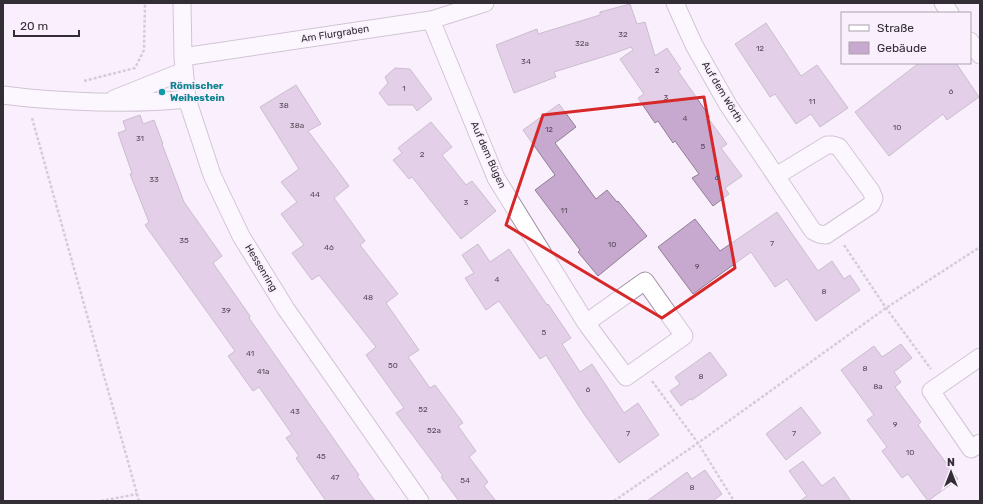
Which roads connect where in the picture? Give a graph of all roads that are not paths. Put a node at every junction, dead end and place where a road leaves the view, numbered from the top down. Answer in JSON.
{"nodes":[{"id":1,"x":182,"y":3,"type":"edge"},
{"id":2,"x":485,"y":3,"type":"edge"},
{"id":3,"x":675,"y":3,"type":"edge"},
{"id":4,"x":943,"y":3,"type":"edge"},
{"id":5,"x":949,"y":12,"type":"edge"},
{"id":6,"x":431,"y":20,"type":"junction"},
{"id":7,"x":184,"y":64,"type":"junction"},
{"id":8,"x":3,"y":95,"type":"edge"},
{"id":9,"x":187,"y":99,"type":"junction"},
{"id":10,"x":104,"y":102,"type":"junction"},
{"id":11,"x":776,"y":176,"type":"junction"},
{"id":12,"x":586,"y":323,"type":"junction"},
{"id":13,"x":980,"y":357,"type":"edge"},
{"id":14,"x":980,"y":443,"type":"edge"},
{"id":15,"x":420,"y":501,"type":"edge"}],
"edges":[{"from":1,"to":7,"type":"street","name":"Hessenring"},
{"from":2,"to":6,"type":"street","name":"Am Flurgraben"},
{"from":3,"to":11,"type":"street","name":"Auf dem Wörth"},
{"from":4,"to":5,"type":"street"},
{"from":6,"to":7,"type":"street","name":"Am Flurgraben"},
{"from":6,"to":12,"type":"street","name":"Auf dem Bügen"},
{"from":7,"to":9,"type":"street","name":"Hessenring"},
{"from":7,"to":10,"type":"street","name":"Am Flurgraben"},
{"from":8,"to":10,"type":"street"},
{"from":9,"to":10,"type":"street"},
{"from":9,"to":15,"type":"street","name":"Hessenring"},
{"from":11,"to":11,"type":"street","name":"Auf dem Wörth"},
{"from":12,"to":12,"type":"street","name":"Auf dem Bügen"},
{"from":13,"to":14,"type":"street"}]}
